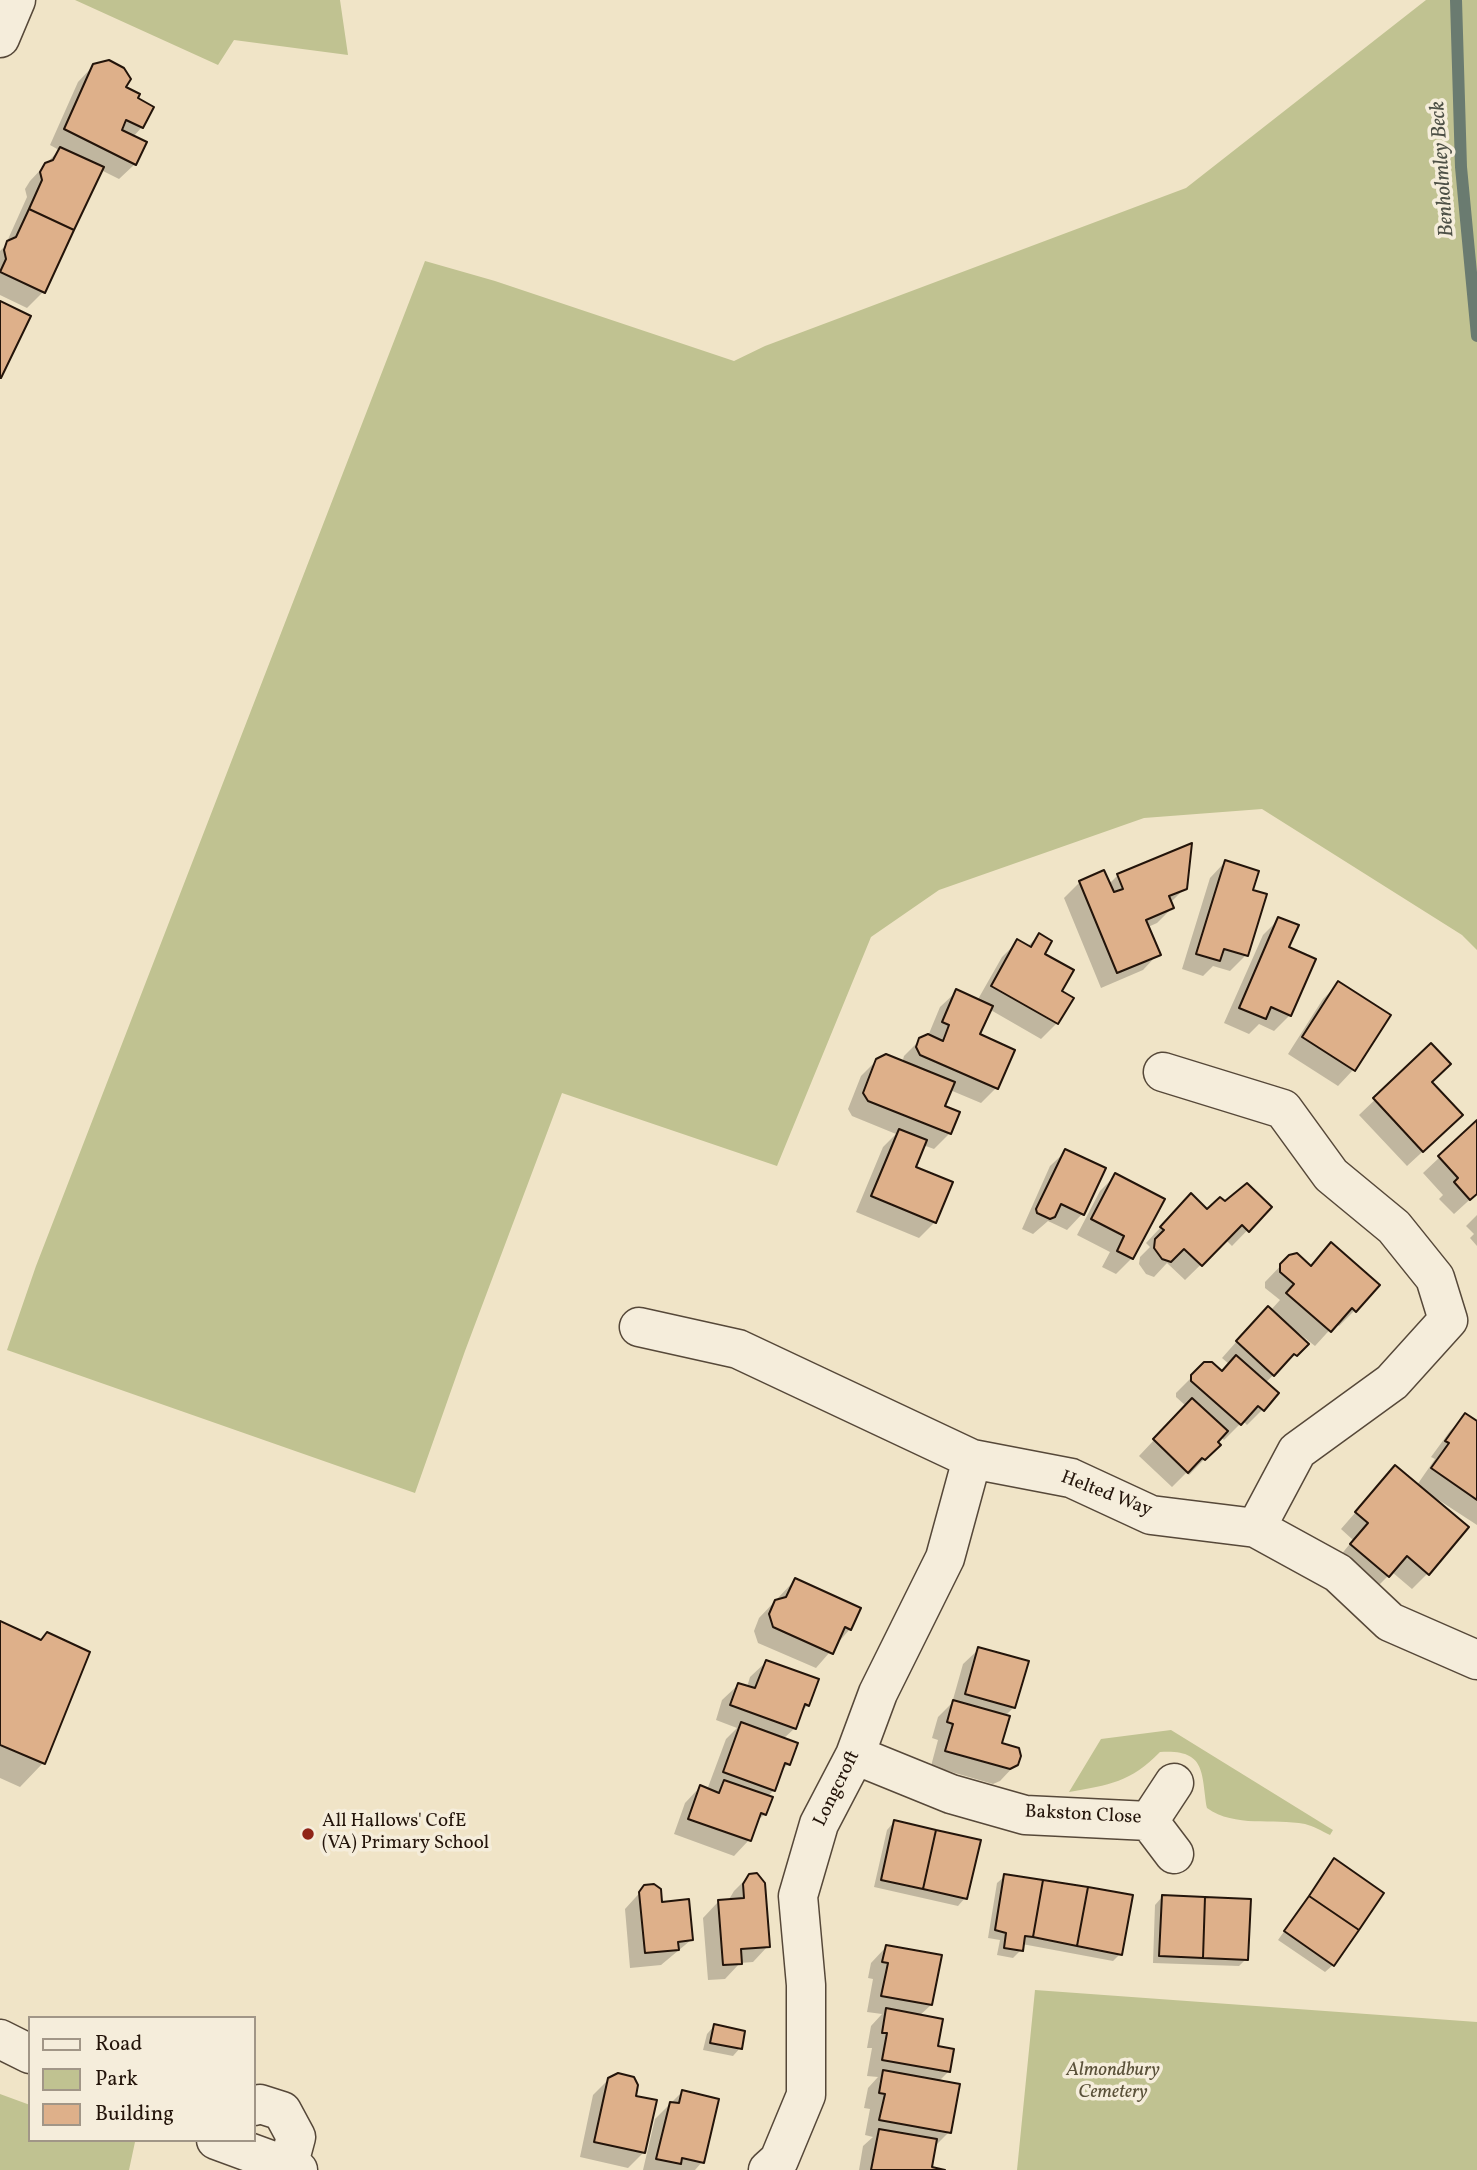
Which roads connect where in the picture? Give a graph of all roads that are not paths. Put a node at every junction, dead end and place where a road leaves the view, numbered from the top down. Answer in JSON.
{"nodes":[{"id":1,"x":16,"y":0,"type":"edge"},
{"id":2,"x":0,"y":38,"type":"edge"},
{"id":3,"x":1163,"y":1072,"type":"dead end"},
{"id":4,"x":1462,"y":1321,"type":"edge"},
{"id":5,"x":639,"y":1327,"type":"dead end"},
{"id":6,"x":972,"y":1459,"type":"junction"},
{"id":7,"x":1256,"y":1528,"type":"junction"},
{"id":8,"x":1477,"y":1660,"type":"edge"},
{"id":9,"x":855,"y":1755,"type":"junction"},
{"id":10,"x":1174,"y":1783,"type":"dead end"},
{"id":11,"x":1149,"y":1821,"type":"junction"},
{"id":12,"x":1174,"y":1854,"type":"dead end"},
{"id":13,"x":0,"y":2039,"type":"edge"},
{"id":14,"x":28,"y":2053,"type":"edge"},
{"id":15,"x":256,"y":2105,"type":"edge"},
{"id":16,"x":222,"y":2142,"type":"edge"},
{"id":17,"x":293,"y":2168,"type":"edge"},
{"id":18,"x":768,"y":2170,"type":"edge"}],
"edges":[{"from":1,"to":2,"type":"street"},
{"from":3,"to":4,"type":"street"},
{"from":4,"to":7,"type":"street"},
{"from":5,"to":6,"type":"street","name":"Helted Way"},
{"from":6,"to":7,"type":"street","name":"Helted Way"},
{"from":6,"to":9,"type":"street","name":"Longcroft"},
{"from":7,"to":8,"type":"street","name":"Helted Way"},
{"from":9,"to":11,"type":"street","name":"Bakston Close"},
{"from":9,"to":18,"type":"street","name":"Longcroft"},
{"from":10,"to":11,"type":"street","name":"Bakston Close"},
{"from":11,"to":12,"type":"street"},
{"from":13,"to":14,"type":"street"},
{"from":15,"to":17,"type":"street"},
{"from":16,"to":17,"type":"street"}]}
